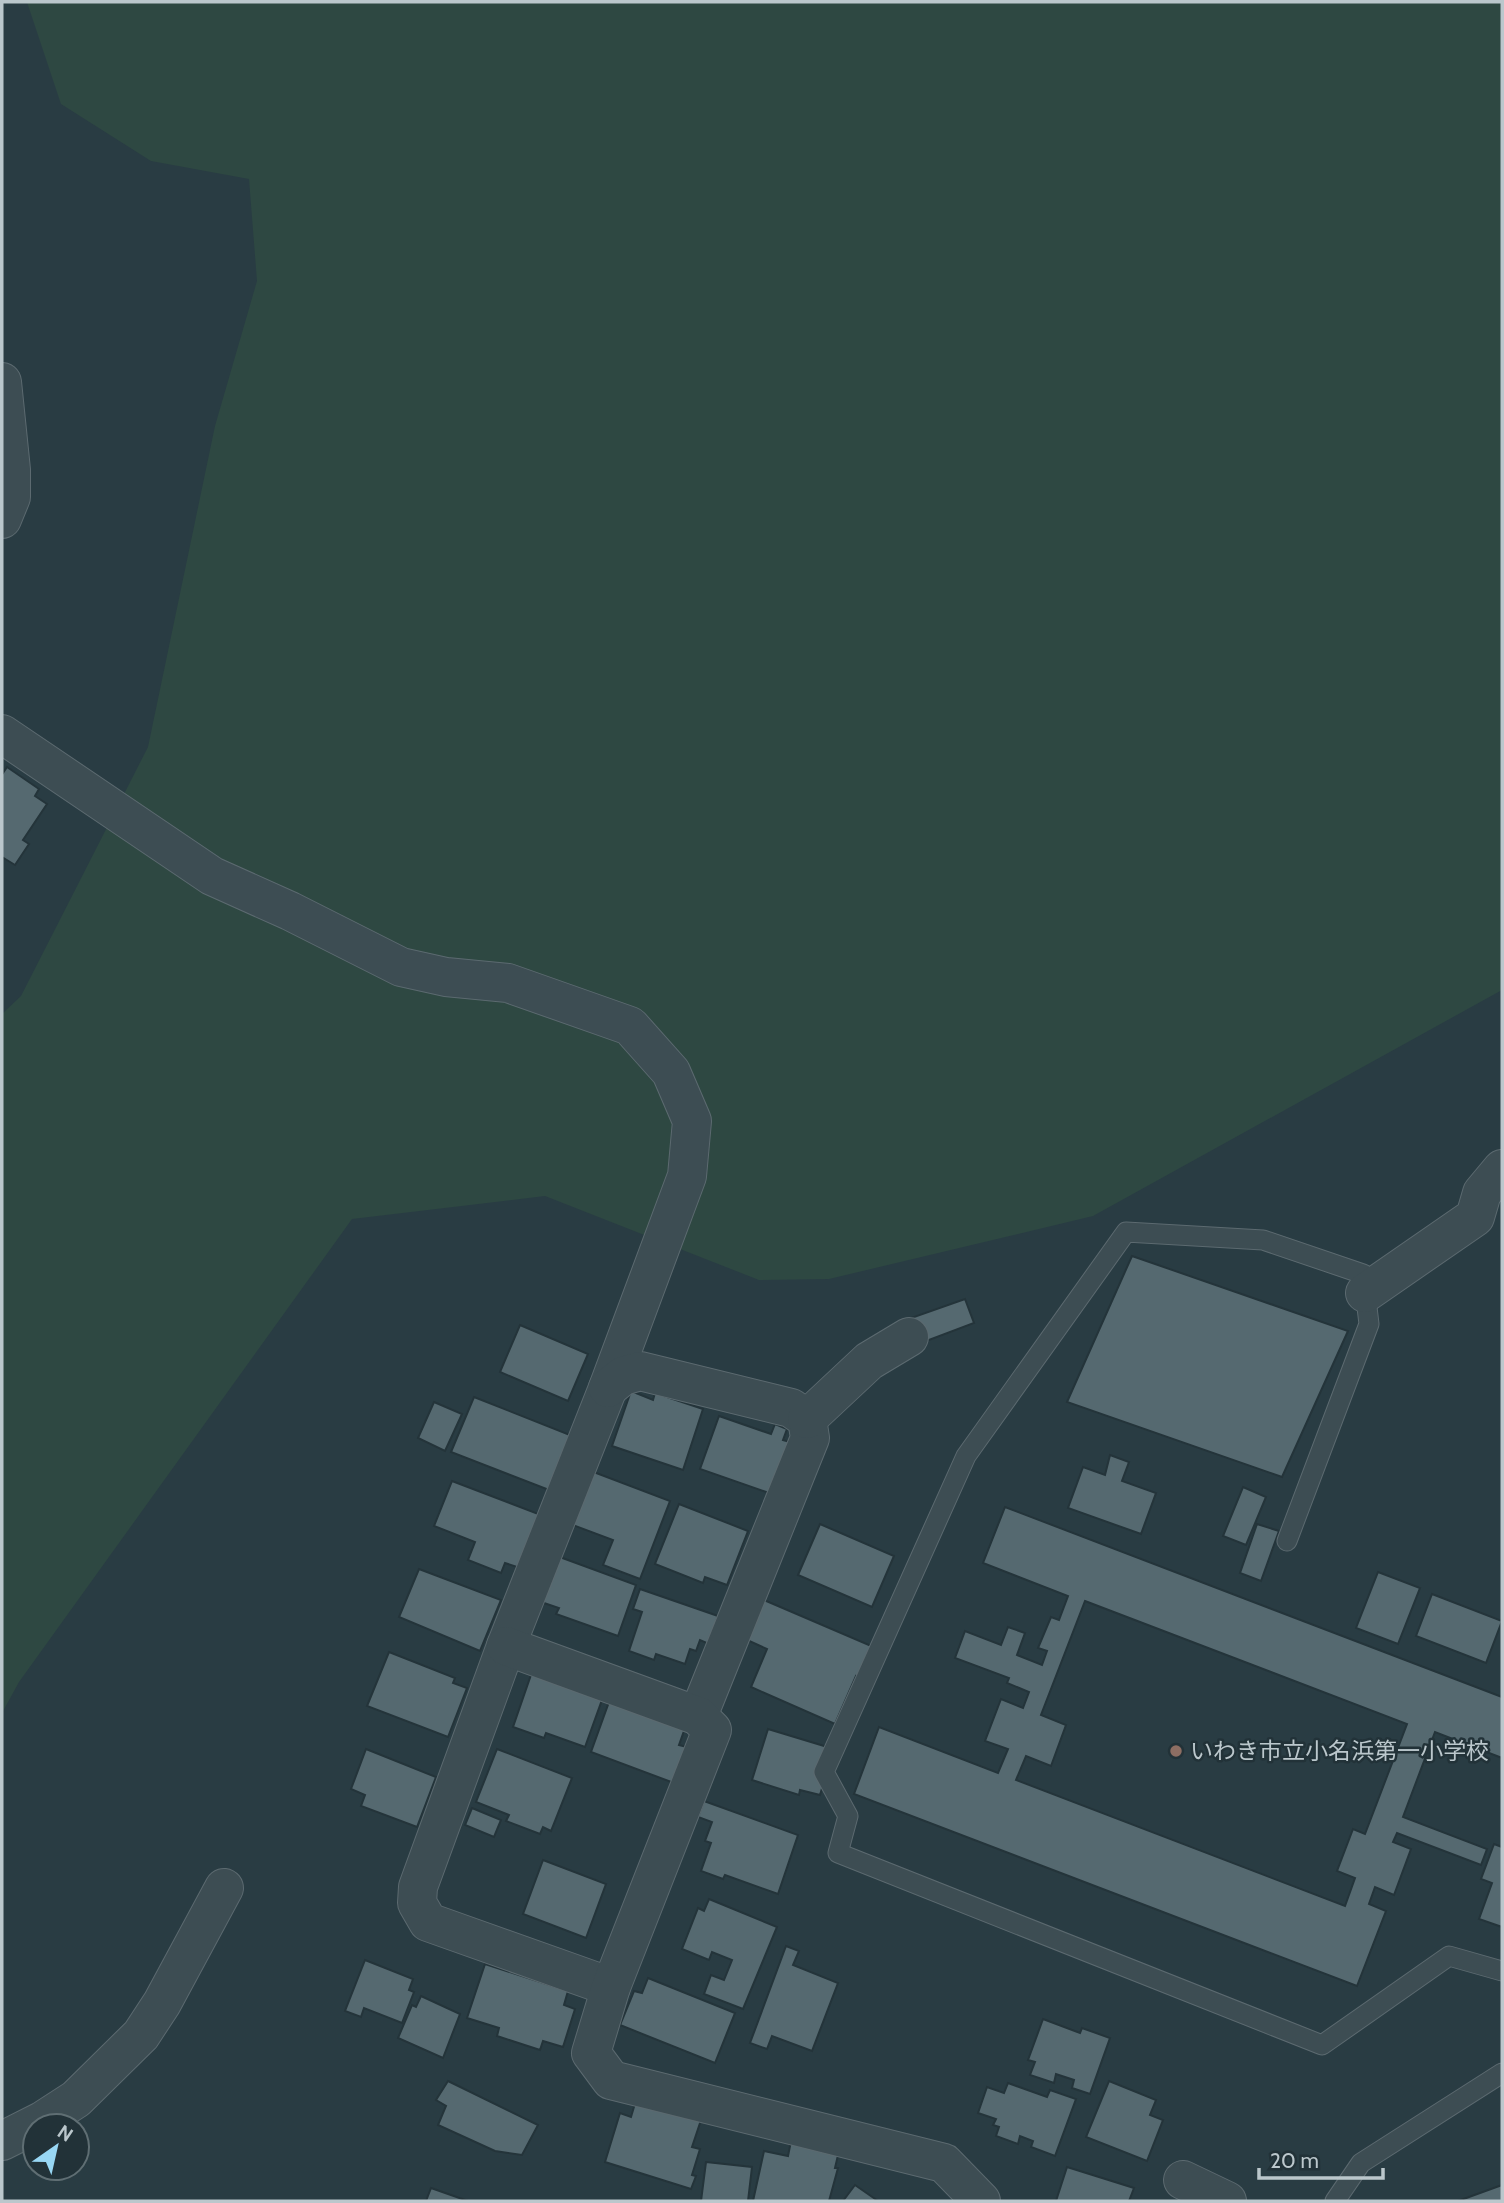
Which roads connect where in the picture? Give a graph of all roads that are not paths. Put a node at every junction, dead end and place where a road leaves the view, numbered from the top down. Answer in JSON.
{"nodes":[{"id":1,"x":2,"y":382,"type":"edge"},
{"id":2,"x":2,"y":519,"type":"edge"},
{"id":3,"x":2,"y":734,"type":"edge"},
{"id":4,"x":1502,"y":1169,"type":"edge"},
{"id":5,"x":1365,"y":1293,"type":"junction"},
{"id":6,"x":909,"y":1337,"type":"dead end"},
{"id":7,"x":608,"y":1388,"type":"junction"},
{"id":8,"x":807,"y":1419,"type":"junction"},
{"id":9,"x":1287,"y":1541,"type":"dead end"},
{"id":10,"x":506,"y":1646,"type":"junction"},
{"id":11,"x":698,"y":1716,"type":"junction"},
{"id":12,"x":224,"y":1888,"type":"dead end"},
{"id":13,"x":1502,"y":1971,"type":"edge"},
{"id":14,"x":611,"y":1987,"type":"junction"},
{"id":15,"x":1502,"y":2073,"type":"edge"},
{"id":16,"x":2,"y":2141,"type":"edge"},
{"id":17,"x":1183,"y":2180,"type":"dead end"},
{"id":18,"x":981,"y":2201,"type":"edge"},
{"id":19,"x":1227,"y":2201,"type":"edge"},
{"id":20,"x":1335,"y":2201,"type":"edge"}],
"edges":[{"from":1,"to":2,"type":"street"},
{"from":3,"to":7,"type":"street"},
{"from":4,"to":5,"type":"street"},
{"from":5,"to":9,"type":"lane"},
{"from":5,"to":13,"type":"lane"},
{"from":6,"to":8,"type":"street"},
{"from":7,"to":8,"type":"street"},
{"from":7,"to":10,"type":"street"},
{"from":8,"to":11,"type":"street"},
{"from":10,"to":11,"type":"street"},
{"from":10,"to":14,"type":"street"},
{"from":11,"to":14,"type":"street"},
{"from":12,"to":16,"type":"street"},
{"from":14,"to":18,"type":"street"},
{"from":15,"to":20,"type":"lane"},
{"from":17,"to":19,"type":"street"}]}
